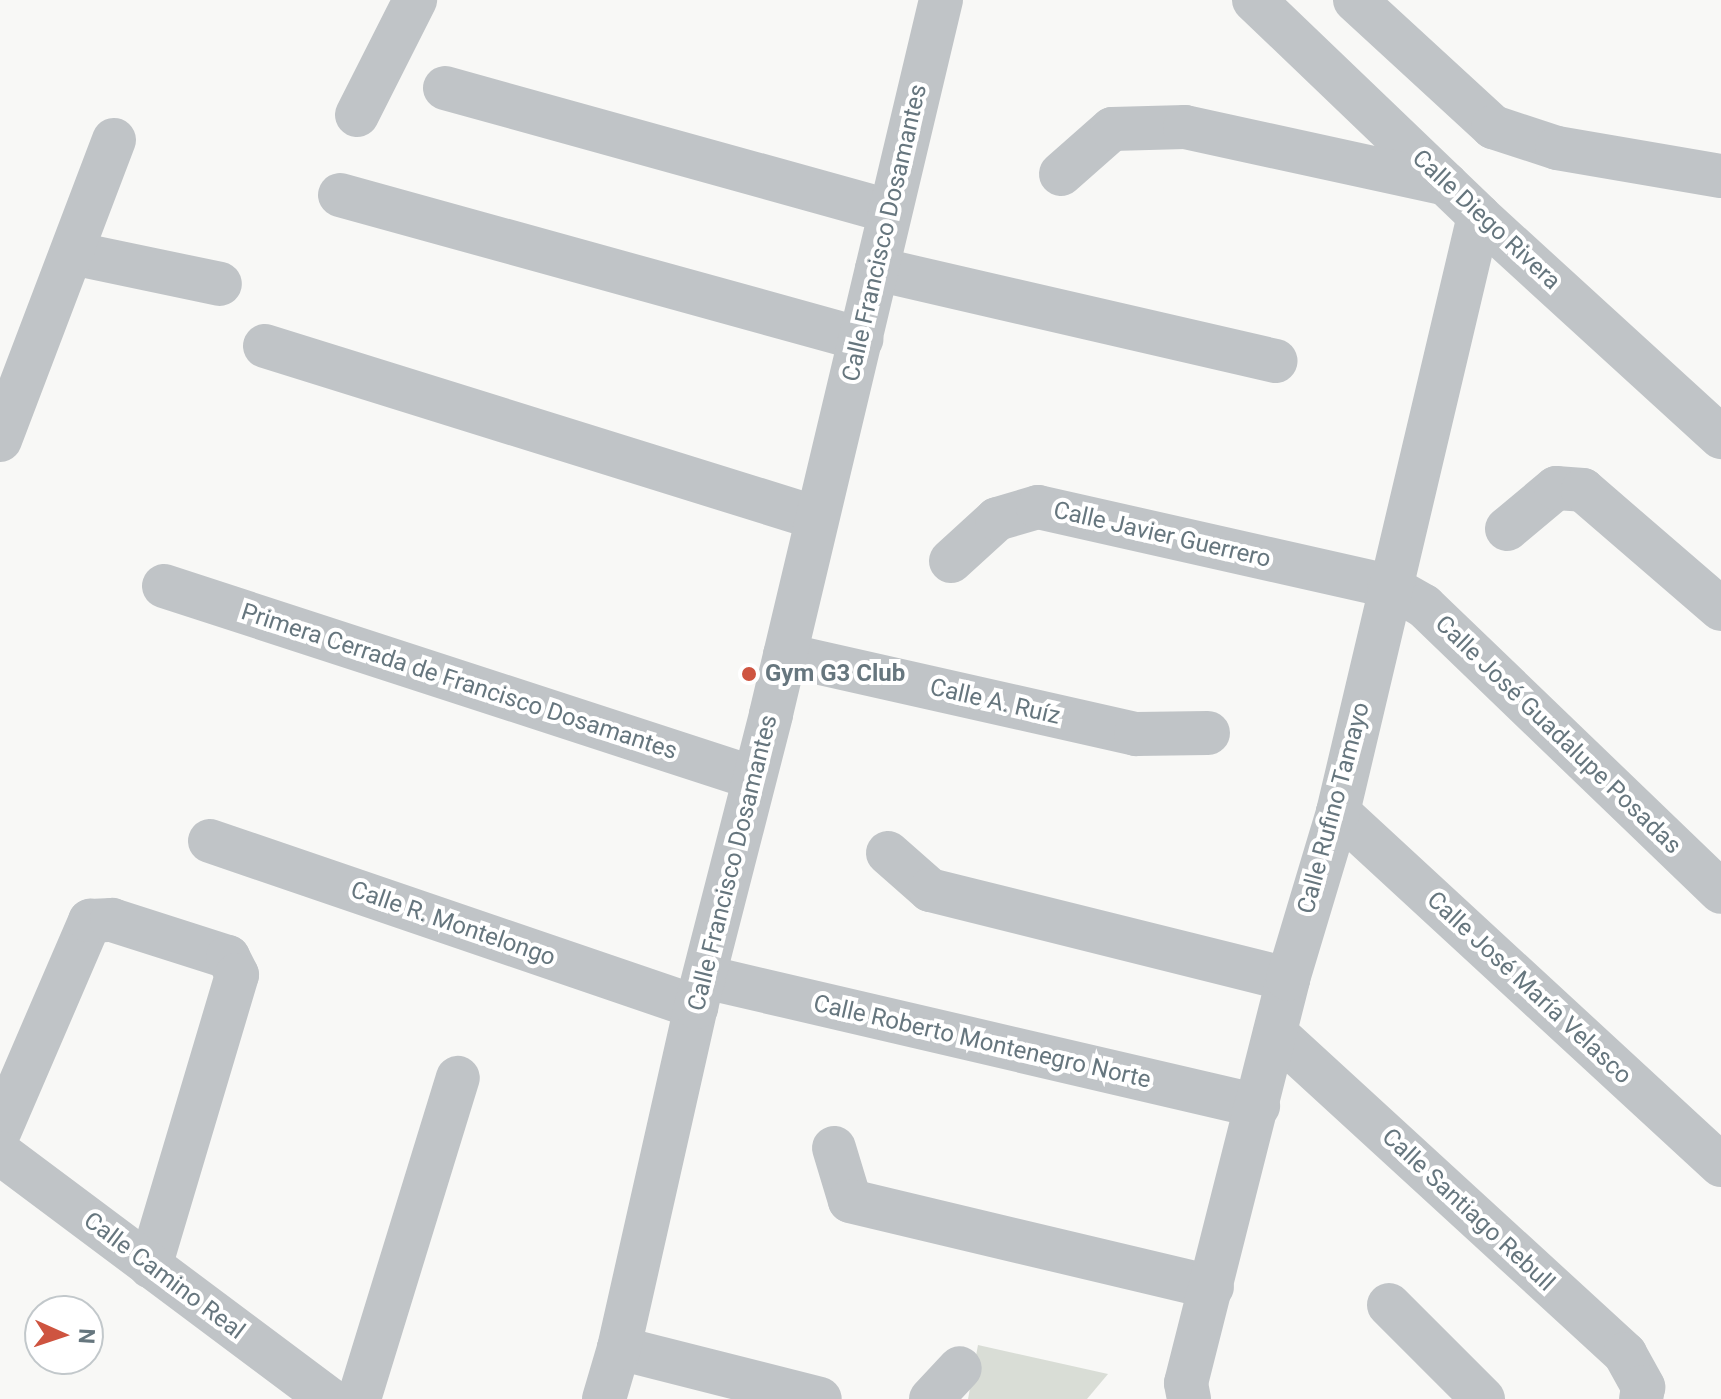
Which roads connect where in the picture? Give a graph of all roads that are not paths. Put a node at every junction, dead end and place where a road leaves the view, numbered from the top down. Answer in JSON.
{"nodes":[{"id":1,"x":415,"y":0,"type":"edge"},
{"id":2,"x":941,"y":0,"type":"edge"},
{"id":3,"x":1254,"y":0,"type":"edge"},
{"id":4,"x":1355,"y":0,"type":"edge"},
{"id":5,"x":445,"y":88,"type":"dead end"},
{"id":6,"x":357,"y":115,"type":"dead end"},
{"id":7,"x":114,"y":140,"type":"dead end"},
{"id":8,"x":1061,"y":174,"type":"dead end"},
{"id":9,"x":1721,"y":176,"type":"edge"},
{"id":10,"x":1446,"y":184,"type":"junction"},
{"id":11,"x":340,"y":195,"type":"dead end"},
{"id":12,"x":889,"y":211,"type":"junction"},
{"id":13,"x":1479,"y":216,"type":"junction"},
{"id":14,"x":72,"y":253,"type":"junction"},
{"id":15,"x":877,"y":269,"type":"junction"},
{"id":16,"x":220,"y":284,"type":"dead end"},
{"id":17,"x":861,"y":339,"type":"junction"},
{"id":18,"x":265,"y":346,"type":"dead end"},
{"id":19,"x":1276,"y":361,"type":"dead end"},
{"id":20,"x":1721,"y":437,"type":"edge"},
{"id":21,"x":0,"y":440,"type":"edge"},
{"id":22,"x":817,"y":518,"type":"junction"},
{"id":23,"x":1507,"y":529,"type":"dead end"},
{"id":24,"x":951,"y":561,"type":"dead end"},
{"id":25,"x":164,"y":586,"type":"dead end"},
{"id":26,"x":1389,"y":586,"type":"junction"},
{"id":27,"x":1721,"y":609,"type":"edge"},
{"id":28,"x":785,"y":655,"type":"junction"},
{"id":29,"x":1208,"y":733,"type":"dead end"},
{"id":30,"x":754,"y":778,"type":"junction"},
{"id":31,"x":1338,"y":812,"type":"junction"},
{"id":32,"x":210,"y":841,"type":"dead end"},
{"id":33,"x":888,"y":853,"type":"dead end"},
{"id":34,"x":1721,"y":892,"type":"edge"},
{"id":35,"x":1288,"y":979,"type":"junction"},
{"id":36,"x":700,"y":992,"type":"junction"},
{"id":37,"x":1275,"y":1033,"type":"junction"},
{"id":38,"x":458,"y":1078,"type":"dead end"},
{"id":39,"x":1258,"y":1106,"type":"junction"},
{"id":40,"x":0,"y":1130,"type":"edge"},
{"id":41,"x":834,"y":1148,"type":"dead end"},
{"id":42,"x":0,"y":1153,"type":"edge"},
{"id":43,"x":1721,"y":1165,"type":"edge"},
{"id":44,"x":150,"y":1266,"type":"junction"},
{"id":45,"x":1212,"y":1287,"type":"junction"},
{"id":46,"x":1389,"y":1305,"type":"dead end"},
{"id":47,"x":619,"y":1348,"type":"junction"},
{"id":48,"x":351,"y":1393,"type":"edge"},
{"id":49,"x":604,"y":1399,"type":"edge"},
{"id":50,"x":820,"y":1399,"type":"edge"},
{"id":51,"x":1189,"y":1399,"type":"edge"},
{"id":52,"x":1483,"y":1399,"type":"edge"},
{"id":53,"x":1641,"y":1399,"type":"edge"}],
"edges":[{"from":1,"to":6,"type":"street"},
{"from":2,"to":12,"type":"street","name":"Calle Francisco Dosamantes"},
{"from":3,"to":10,"type":"street","name":"Calle Diego Rivera"},
{"from":4,"to":9,"type":"street"},
{"from":5,"to":12,"type":"street"},
{"from":7,"to":14,"type":"street"},
{"from":8,"to":10,"type":"street"},
{"from":10,"to":13,"type":"street","name":"Calle Diego Rivera"},
{"from":11,"to":17,"type":"street"},
{"from":12,"to":15,"type":"street","name":"Calle Francisco Dosamantes"},
{"from":13,"to":20,"type":"street","name":"Calle Diego Rivera"},
{"from":13,"to":26,"type":"street","name":"Calle Rufino Tamayo"},
{"from":14,"to":16,"type":"street"},
{"from":14,"to":21,"type":"street"},
{"from":15,"to":17,"type":"street","name":"Calle Francisco Dosamantes"},
{"from":15,"to":19,"type":"street"},
{"from":17,"to":22,"type":"street","name":"Calle Francisco Dosamantes"},
{"from":18,"to":22,"type":"street"},
{"from":22,"to":28,"type":"street","name":"Calle Francisco Dosamantes"},
{"from":23,"to":27,"type":"street"},
{"from":24,"to":26,"type":"street","name":"Calle Javier Guerrero"},
{"from":25,"to":30,"type":"street","name":"Primera Cerrada de Francisco Dosamantes"},
{"from":26,"to":31,"type":"street","name":"Calle Rufino Tamayo"},
{"from":26,"to":34,"type":"street","name":"Calle José Guadalupe Posadas"},
{"from":28,"to":29,"type":"street","name":"Calle A. Ruíz"},
{"from":28,"to":30,"type":"street","name":"Calle Francisco Dosamantes"},
{"from":30,"to":36,"type":"street","name":"Calle Francisco Dosamantes"},
{"from":31,"to":35,"type":"street","name":"Calle Rufino Tamayo"},
{"from":31,"to":43,"type":"street","name":"Calle José María Velasco"},
{"from":32,"to":36,"type":"street","name":"Calle R. Montelongo"},
{"from":33,"to":35,"type":"street"},
{"from":35,"to":37,"type":"street","name":"Calle Rufino Tamayo"},
{"from":36,"to":39,"type":"street","name":"Calle Roberto Montenegro Norte"},
{"from":36,"to":47,"type":"street","name":"Calle Francisco Dosamantes"},
{"from":37,"to":39,"type":"street","name":"Calle Rufino Tamayo"},
{"from":37,"to":53,"type":"street","name":"Calle Santiago Rebull"},
{"from":38,"to":48,"type":"street"},
{"from":39,"to":45,"type":"street","name":"Calle Rufino Tamayo"},
{"from":40,"to":44,"type":"street"},
{"from":41,"to":45,"type":"street"},
{"from":42,"to":44,"type":"street","name":"Calle Camino Real"},
{"from":44,"to":48,"type":"street","name":"Calle Camino Real"},
{"from":45,"to":51,"type":"street","name":"Calle Rufino Tamayo"},
{"from":46,"to":52,"type":"street"},
{"from":47,"to":49,"type":"street","name":"Calle Francisco Dosamantes"},
{"from":47,"to":50,"type":"street"}]}
